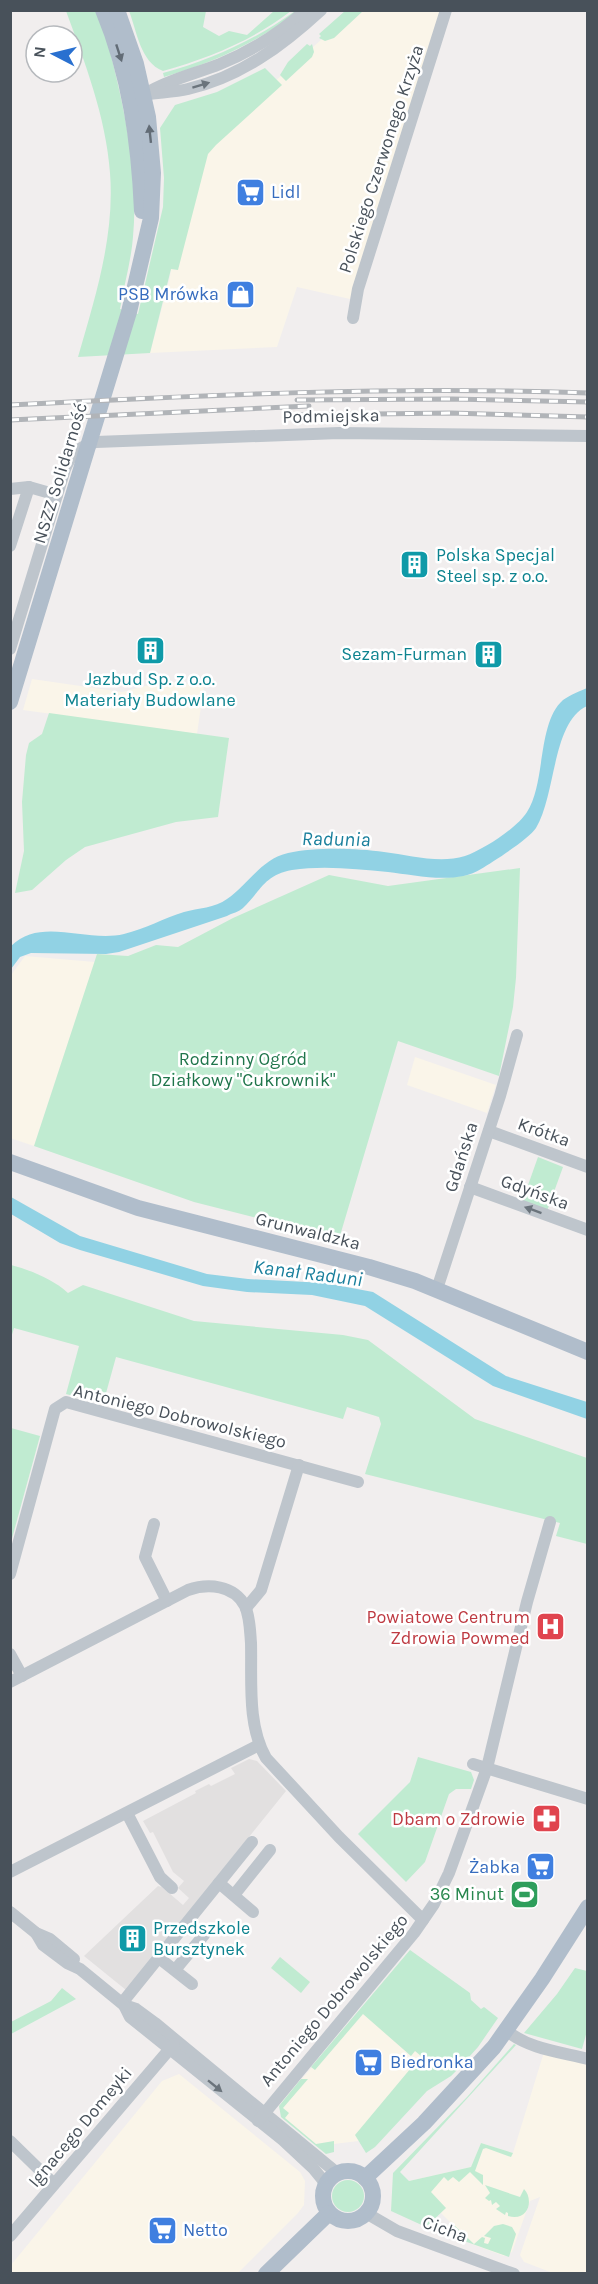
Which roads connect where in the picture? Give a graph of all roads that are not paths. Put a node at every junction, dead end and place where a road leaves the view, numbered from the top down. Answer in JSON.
{"nodes":[{"id":1,"x":103,"y":10,"type":"edge"},
{"id":2,"x":117,"y":10,"type":"edge"},
{"id":3,"x":306,"y":10,"type":"edge"},
{"id":4,"x":321,"y":10,"type":"edge"},
{"id":5,"x":446,"y":10,"type":"edge"},
{"id":6,"x":137,"y":96,"type":"junction"},
{"id":7,"x":353,"y":318,"type":"dead end"},
{"id":8,"x":588,"y":436,"type":"edge"},
{"id":9,"x":29,"y":487,"type":"junction"},
{"id":10,"x":10,"y":489,"type":"edge"},
{"id":11,"x":57,"y":495,"type":"junction"},
{"id":12,"x":10,"y":546,"type":"edge"},
{"id":13,"x":10,"y":649,"type":"edge"},
{"id":14,"x":10,"y":702,"type":"edge"},
{"id":15,"x":517,"y":1035,"type":"dead end"},
{"id":16,"x":489,"y":1131,"type":"junction"},
{"id":17,"x":12,"y":1162,"type":"edge"},
{"id":18,"x":588,"y":1167,"type":"edge"},
{"id":19,"x":470,"y":1187,"type":"junction"},
{"id":20,"x":588,"y":1230,"type":"edge"},
{"id":21,"x":437,"y":1289,"type":"junction"},
{"id":22,"x":588,"y":1352,"type":"edge"},
{"id":23,"x":299,"y":1465,"type":"junction"},
{"id":24,"x":358,"y":1482,"type":"dead end"},
{"id":25,"x":550,"y":1522,"type":"dead end"},
{"id":26,"x":154,"y":1524,"type":"dead end"},
{"id":27,"x":10,"y":1574,"type":"edge"},
{"id":28,"x":167,"y":1601,"type":"junction"},
{"id":29,"x":246,"y":1608,"type":"junction"},
{"id":30,"x":10,"y":1654,"type":"edge"},
{"id":31,"x":16,"y":1679,"type":"edge"},
{"id":32,"x":259,"y":1745,"type":"junction"},
{"id":33,"x":473,"y":1764,"type":"dead end"},
{"id":34,"x":487,"y":1768,"type":"junction"},
{"id":35,"x":588,"y":1799,"type":"edge"},
{"id":36,"x":127,"y":1813,"type":"junction"},
{"id":37,"x":252,"y":1842,"type":"dead end"},
{"id":38,"x":270,"y":1850,"type":"dead end"},
{"id":39,"x":10,"y":1872,"type":"edge"},
{"id":40,"x":219,"y":1883,"type":"junction"},
{"id":41,"x":172,"y":1888,"type":"dead end"},
{"id":42,"x":234,"y":1895,"type":"junction"},
{"id":43,"x":588,"y":1906,"type":"edge"},
{"id":44,"x":10,"y":1912,"type":"edge"},
{"id":45,"x":254,"y":1912,"type":"dead end"},
{"id":46,"x":423,"y":1920,"type":"junction"},
{"id":47,"x":204,"y":1935,"type":"dead end"},
{"id":48,"x":159,"y":1958,"type":"junction"},
{"id":49,"x":175,"y":1970,"type":"junction"},
{"id":50,"x":192,"y":1984,"type":"dead end"},
{"id":51,"x":123,"y":2004,"type":"junction"},
{"id":52,"x":507,"y":2031,"type":"junction"},
{"id":53,"x":173,"y":2045,"type":"junction"},
{"id":54,"x":588,"y":2059,"type":"edge"},
{"id":55,"x":261,"y":2117,"type":"junction"},
{"id":56,"x":10,"y":2141,"type":"edge"},
{"id":57,"x":332,"y":2178,"type":"junction"},
{"id":58,"x":365,"y":2178,"type":"junction"},
{"id":59,"x":54,"y":2184,"type":"junction"},
{"id":60,"x":329,"y":2213,"type":"junction"},
{"id":61,"x":366,"y":2213,"type":"junction"},
{"id":62,"x":10,"y":2236,"type":"edge"},
{"id":63,"x":266,"y":2274,"type":"edge"},
{"id":64,"x":514,"y":2274,"type":"edge"}],
"edges":[{"from":1,"to":6,"type":"main road","name":"NSZZ Solidarność","one_way":true},
{"from":2,"to":6,"type":"main road","name":"NSZZ Solidarność"},
{"from":3,"to":6,"type":"street"},
{"from":6,"to":4,"type":"street","one_way":true},
{"from":5,"to":7,"type":"street","name":"Polskiego Czerwonego Krzyża"},
{"from":6,"to":14,"type":"main road","name":"NSZZ Solidarność"},
{"from":8,"to":11,"type":"street","name":"Podmiejska"},
{"from":9,"to":10,"type":"street"},
{"from":9,"to":11,"type":"street"},
{"from":9,"to":12,"type":"street"},
{"from":11,"to":13,"type":"street"},
{"from":15,"to":16,"type":"street","name":"Gdańska"},
{"from":16,"to":18,"type":"street","name":"Krótka"},
{"from":16,"to":19,"type":"street","name":"Gdańska"},
{"from":17,"to":21,"type":"main road","name":"Grunwaldzka"},
{"from":20,"to":19,"type":"street","name":"Gdyńska","one_way":true},
{"from":19,"to":21,"type":"street","name":"Gdańska"},
{"from":21,"to":22,"type":"main road","name":"Grunwaldzka"},
{"from":23,"to":24,"type":"street","name":"Antoniego Dobrowolskiego"},
{"from":23,"to":27,"type":"street","name":"Antoniego Dobrowolskiego"},
{"from":23,"to":29,"type":"street"},
{"from":25,"to":34,"type":"street","name":"Antoniego Dobrowolskiego"},
{"from":26,"to":28,"type":"street"},
{"from":28,"to":29,"type":"street"},
{"from":28,"to":31,"type":"street"},
{"from":29,"to":32,"type":"street"},
{"from":30,"to":31,"type":"street"},
{"from":32,"to":36,"type":"street"},
{"from":32,"to":46,"type":"street"},
{"from":33,"to":34,"type":"street"},
{"from":34,"to":35,"type":"street"},
{"from":34,"to":46,"type":"street","name":"Antoniego Dobrowolskiego"},
{"from":36,"to":39,"type":"street"},
{"from":36,"to":41,"type":"street"},
{"from":37,"to":40,"type":"street"},
{"from":38,"to":42,"type":"street"},
{"from":40,"to":42,"type":"street"},
{"from":40,"to":48,"type":"street"},
{"from":42,"to":45,"type":"street"},
{"from":43,"to":52,"type":"main road"},
{"from":44,"to":51,"type":"street"},
{"from":46,"to":55,"type":"street","name":"Antoniego Dobrowolskiego"},
{"from":47,"to":49,"type":"street"},
{"from":48,"to":49,"type":"street"},
{"from":48,"to":51,"type":"street"},
{"from":49,"to":50,"type":"street"},
{"from":51,"to":53,"type":"street"},
{"from":52,"to":54,"type":"street"},
{"from":52,"to":58,"type":"main road"},
{"from":53,"to":55,"type":"street"},
{"from":53,"to":59,"type":"street","name":"Ignacego Domeyki"},
{"from":55,"to":57,"type":"street"},
{"from":56,"to":59,"type":"street"},
{"from":57,"to":58,"type":"main road"},
{"from":57,"to":60,"type":"main road"},
{"from":58,"to":61,"type":"main road"},
{"from":59,"to":62,"type":"street","name":"Ignacego Domeyki"},
{"from":60,"to":61,"type":"main road"},
{"from":60,"to":63,"type":"main road"},
{"from":61,"to":64,"type":"street","name":"Cicha"}]}
